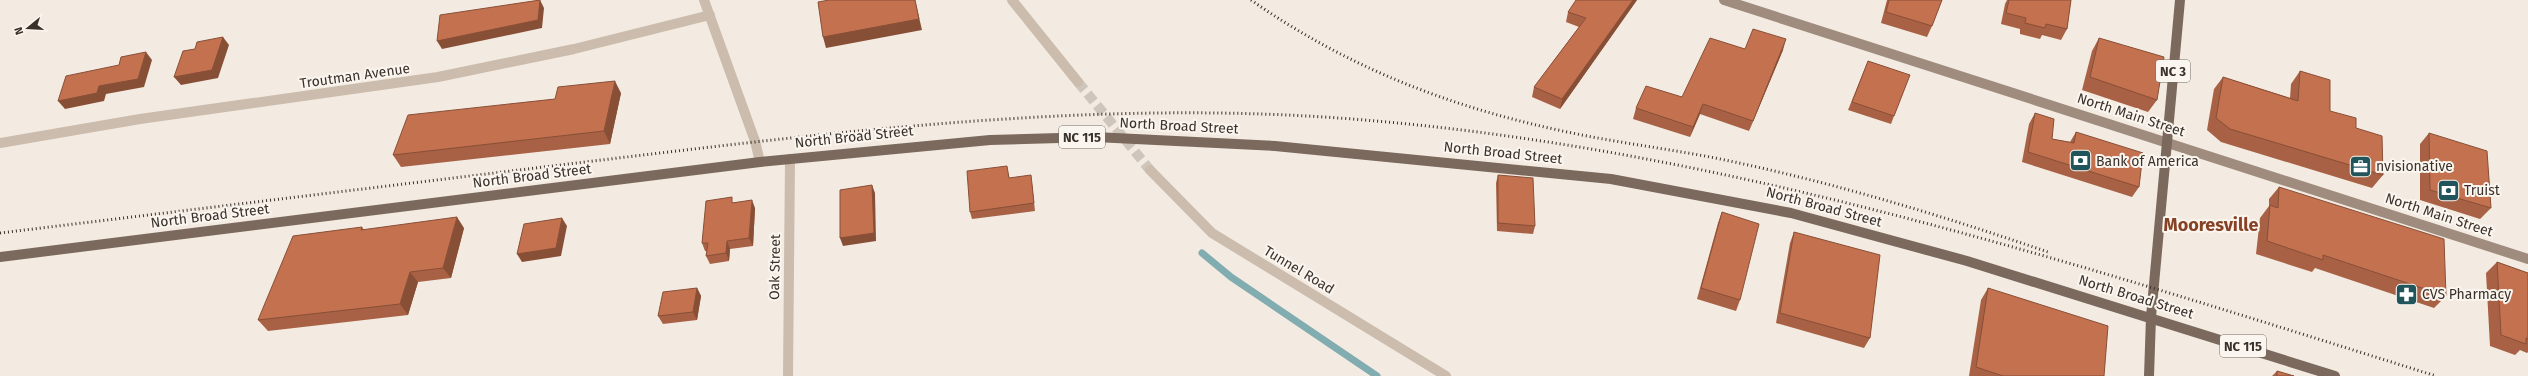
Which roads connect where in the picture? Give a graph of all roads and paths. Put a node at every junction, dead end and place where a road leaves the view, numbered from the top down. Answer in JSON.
{"nodes":[{"id":1,"x":704,"y":0,"type":"edge"},
{"id":2,"x":1012,"y":0,"type":"edge"},
{"id":3,"x":1724,"y":0,"type":"edge"},
{"id":4,"x":2180,"y":0,"type":"edge"},
{"id":5,"x":710,"y":15,"type":"junction"},
{"id":6,"x":1078,"y":82,"type":"tunnel mouth"},
{"id":7,"x":2166,"y":142,"type":"junction"},
{"id":8,"x":0,"y":143,"type":"edge"},
{"id":9,"x":790,"y":159,"type":"junction"},
{"id":10,"x":760,"y":162,"type":"junction"},
{"id":11,"x":1150,"y":170,"type":"tunnel mouth"},
{"id":12,"x":0,"y":257,"type":"edge"},
{"id":13,"x":2528,"y":259,"type":"edge"},
{"id":14,"x":2151,"y":317,"type":"junction"},
{"id":15,"x":788,"y":376,"type":"edge"},
{"id":16,"x":1446,"y":376,"type":"edge"},
{"id":17,"x":2149,"y":376,"type":"edge"},
{"id":18,"x":2335,"y":376,"type":"edge"}],
"edges":[{"from":1,"to":5,"type":"street"},
{"from":2,"to":6,"type":"street"},
{"from":3,"to":7,"type":"main road","name":"North Main Street"},
{"from":4,"to":7,"type":"main road","number":"NC 3"},
{"from":5,"to":8,"type":"street","name":"Troutman Avenue"},
{"from":5,"to":10,"type":"street"},
{"from":7,"to":13,"type":"main road","name":"North Main Street"},
{"from":7,"to":14,"type":"main road","number":"NC 3"},
{"from":9,"to":10,"type":"main road","name":"North Broad Street","number":"NC 115"},
{"from":9,"to":14,"type":"main road","name":"North Broad Street","number":"NC 115"},
{"from":9,"to":15,"type":"street","name":"Oak Street"},
{"from":10,"to":12,"type":"main road","name":"North Broad Street","number":"NC 115"},
{"from":11,"to":16,"type":"street","name":"Tunnel Road"},
{"from":14,"to":17,"type":"main road","number":"NC 3"},
{"from":14,"to":18,"type":"main road","name":"North Broad Street","number":"NC 115"}]}
